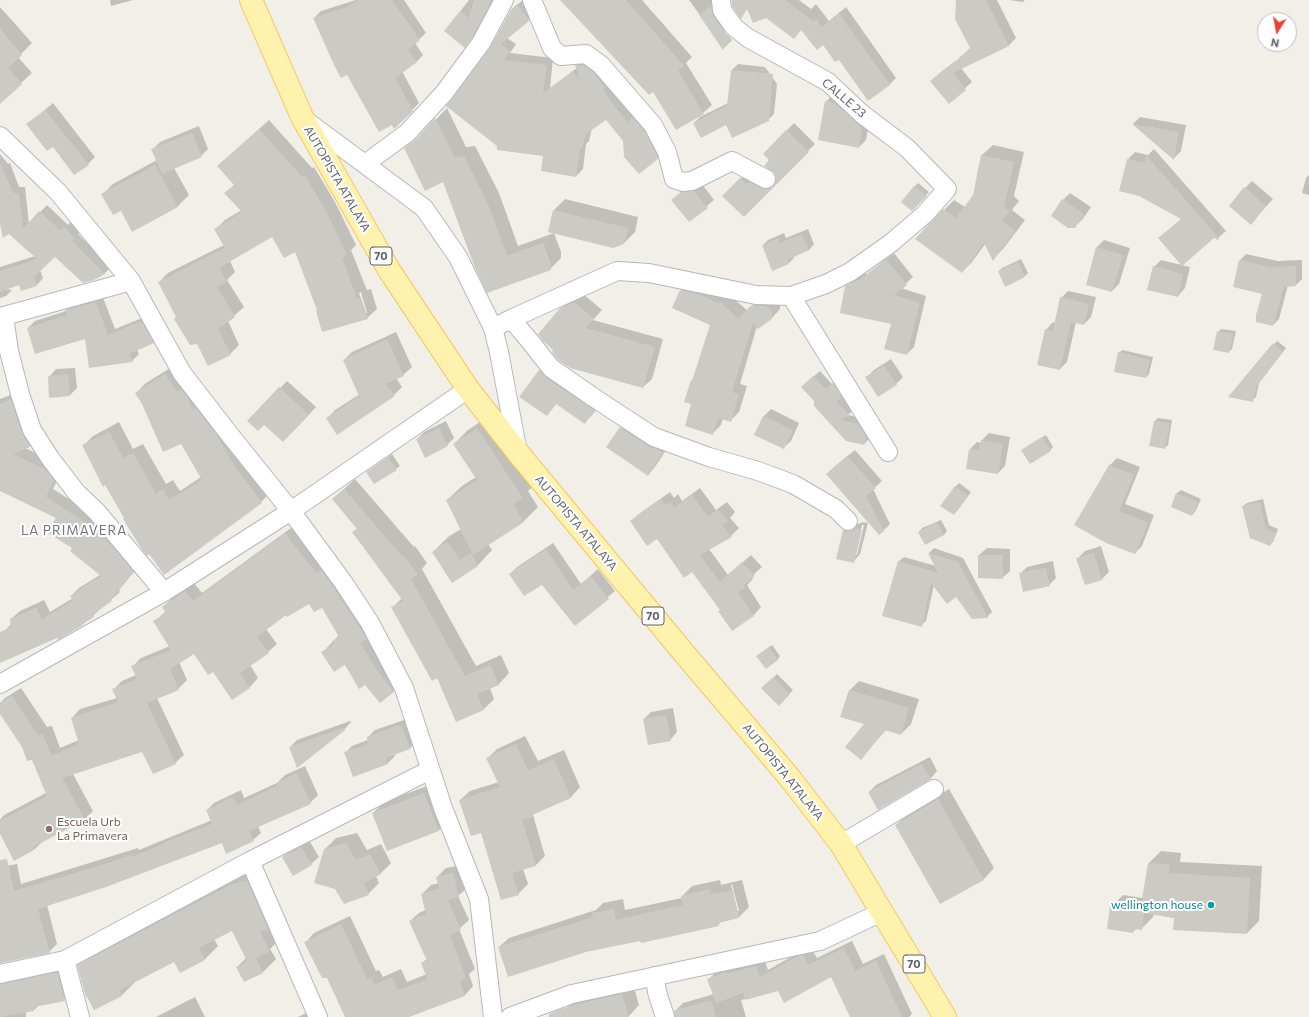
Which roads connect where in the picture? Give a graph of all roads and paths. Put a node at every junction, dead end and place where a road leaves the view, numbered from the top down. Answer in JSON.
{"nodes":[{"id":1,"x":251,"y":0,"type":"edge"},
{"id":2,"x":504,"y":0,"type":"edge"},
{"id":3,"x":532,"y":0,"type":"edge"},
{"id":4,"x":721,"y":0,"type":"edge"},
{"id":5,"x":302,"y":118,"type":"junction"},
{"id":6,"x":0,"y":136,"type":"edge"},
{"id":7,"x":365,"y":164,"type":"junction"},
{"id":8,"x":766,"y":179,"type":"dead end"},
{"id":9,"x":131,"y":281,"type":"junction"},
{"id":10,"x":791,"y":296,"type":"junction"},
{"id":11,"x":2,"y":317,"type":"edge"},
{"id":12,"x":510,"y":319,"type":"junction"},
{"id":13,"x":493,"y":328,"type":"junction"},
{"id":14,"x":468,"y":389,"type":"junction"},
{"id":15,"x":888,"y":452,"type":"dead end"},
{"id":16,"x":519,"y":454,"type":"junction"},
{"id":17,"x":291,"y":511,"type":"junction"},
{"id":18,"x":848,"y":521,"type":"dead end"},
{"id":19,"x":164,"y":592,"type":"junction"},
{"id":20,"x":0,"y":684,"type":"edge"},
{"id":21,"x":430,"y":770,"type":"junction"},
{"id":22,"x":934,"y":789,"type":"dead end"},
{"id":23,"x":841,"y":844,"type":"junction"},
{"id":24,"x":250,"y":861,"type":"junction"},
{"id":25,"x":882,"y":912,"type":"junction"},
{"id":26,"x":65,"y":960,"type":"junction"},
{"id":27,"x":0,"y":974,"type":"edge"},
{"id":28,"x":656,"y":976,"type":"junction"},
{"id":29,"x":80,"y":1017,"type":"edge"},
{"id":30,"x":318,"y":1017,"type":"edge"},
{"id":31,"x":493,"y":1017,"type":"edge"},
{"id":32,"x":510,"y":1017,"type":"edge"},
{"id":33,"x":665,"y":1017,"type":"edge"},
{"id":34,"x":945,"y":1017,"type":"edge"}],
"edges":[{"from":1,"to":5,"type":"main road","name":"AUTOPISTA ATALAYA","number":"70"},
{"from":2,"to":7,"type":"street"},
{"from":3,"to":8,"type":"street"},
{"from":4,"to":10,"type":"street","name":"CALLE 23"},
{"from":5,"to":7,"type":"street"},
{"from":5,"to":14,"type":"main road","name":"AUTOPISTA ATALAYA","number":"70"},
{"from":6,"to":9,"type":"street"},
{"from":7,"to":13,"type":"street"},
{"from":9,"to":11,"type":"street"},
{"from":9,"to":17,"type":"street"},
{"from":10,"to":12,"type":"street"},
{"from":10,"to":15,"type":"street"},
{"from":11,"to":19,"type":"street"},
{"from":12,"to":13,"type":"street"},
{"from":12,"to":18,"type":"street"},
{"from":13,"to":16,"type":"street"},
{"from":14,"to":16,"type":"main road","name":"AUTOPISTA ATALAYA","number":"70"},
{"from":14,"to":17,"type":"street"},
{"from":16,"to":23,"type":"main road","name":"AUTOPISTA ATALAYA","number":"70"},
{"from":17,"to":19,"type":"street"},
{"from":17,"to":21,"type":"street"},
{"from":19,"to":20,"type":"street"},
{"from":21,"to":24,"type":"street"},
{"from":21,"to":31,"type":"street"},
{"from":22,"to":23,"type":"street"},
{"from":23,"to":25,"type":"main road","name":"AUTOPISTA ATALAYA","number":"70"},
{"from":24,"to":26,"type":"street"},
{"from":24,"to":30,"type":"street"},
{"from":25,"to":28,"type":"street"},
{"from":25,"to":34,"type":"main road","name":"AUTOPISTA ATALAYA","number":"70"},
{"from":26,"to":27,"type":"street"},
{"from":26,"to":29,"type":"street"},
{"from":28,"to":32,"type":"street"},
{"from":28,"to":33,"type":"street"}]}
